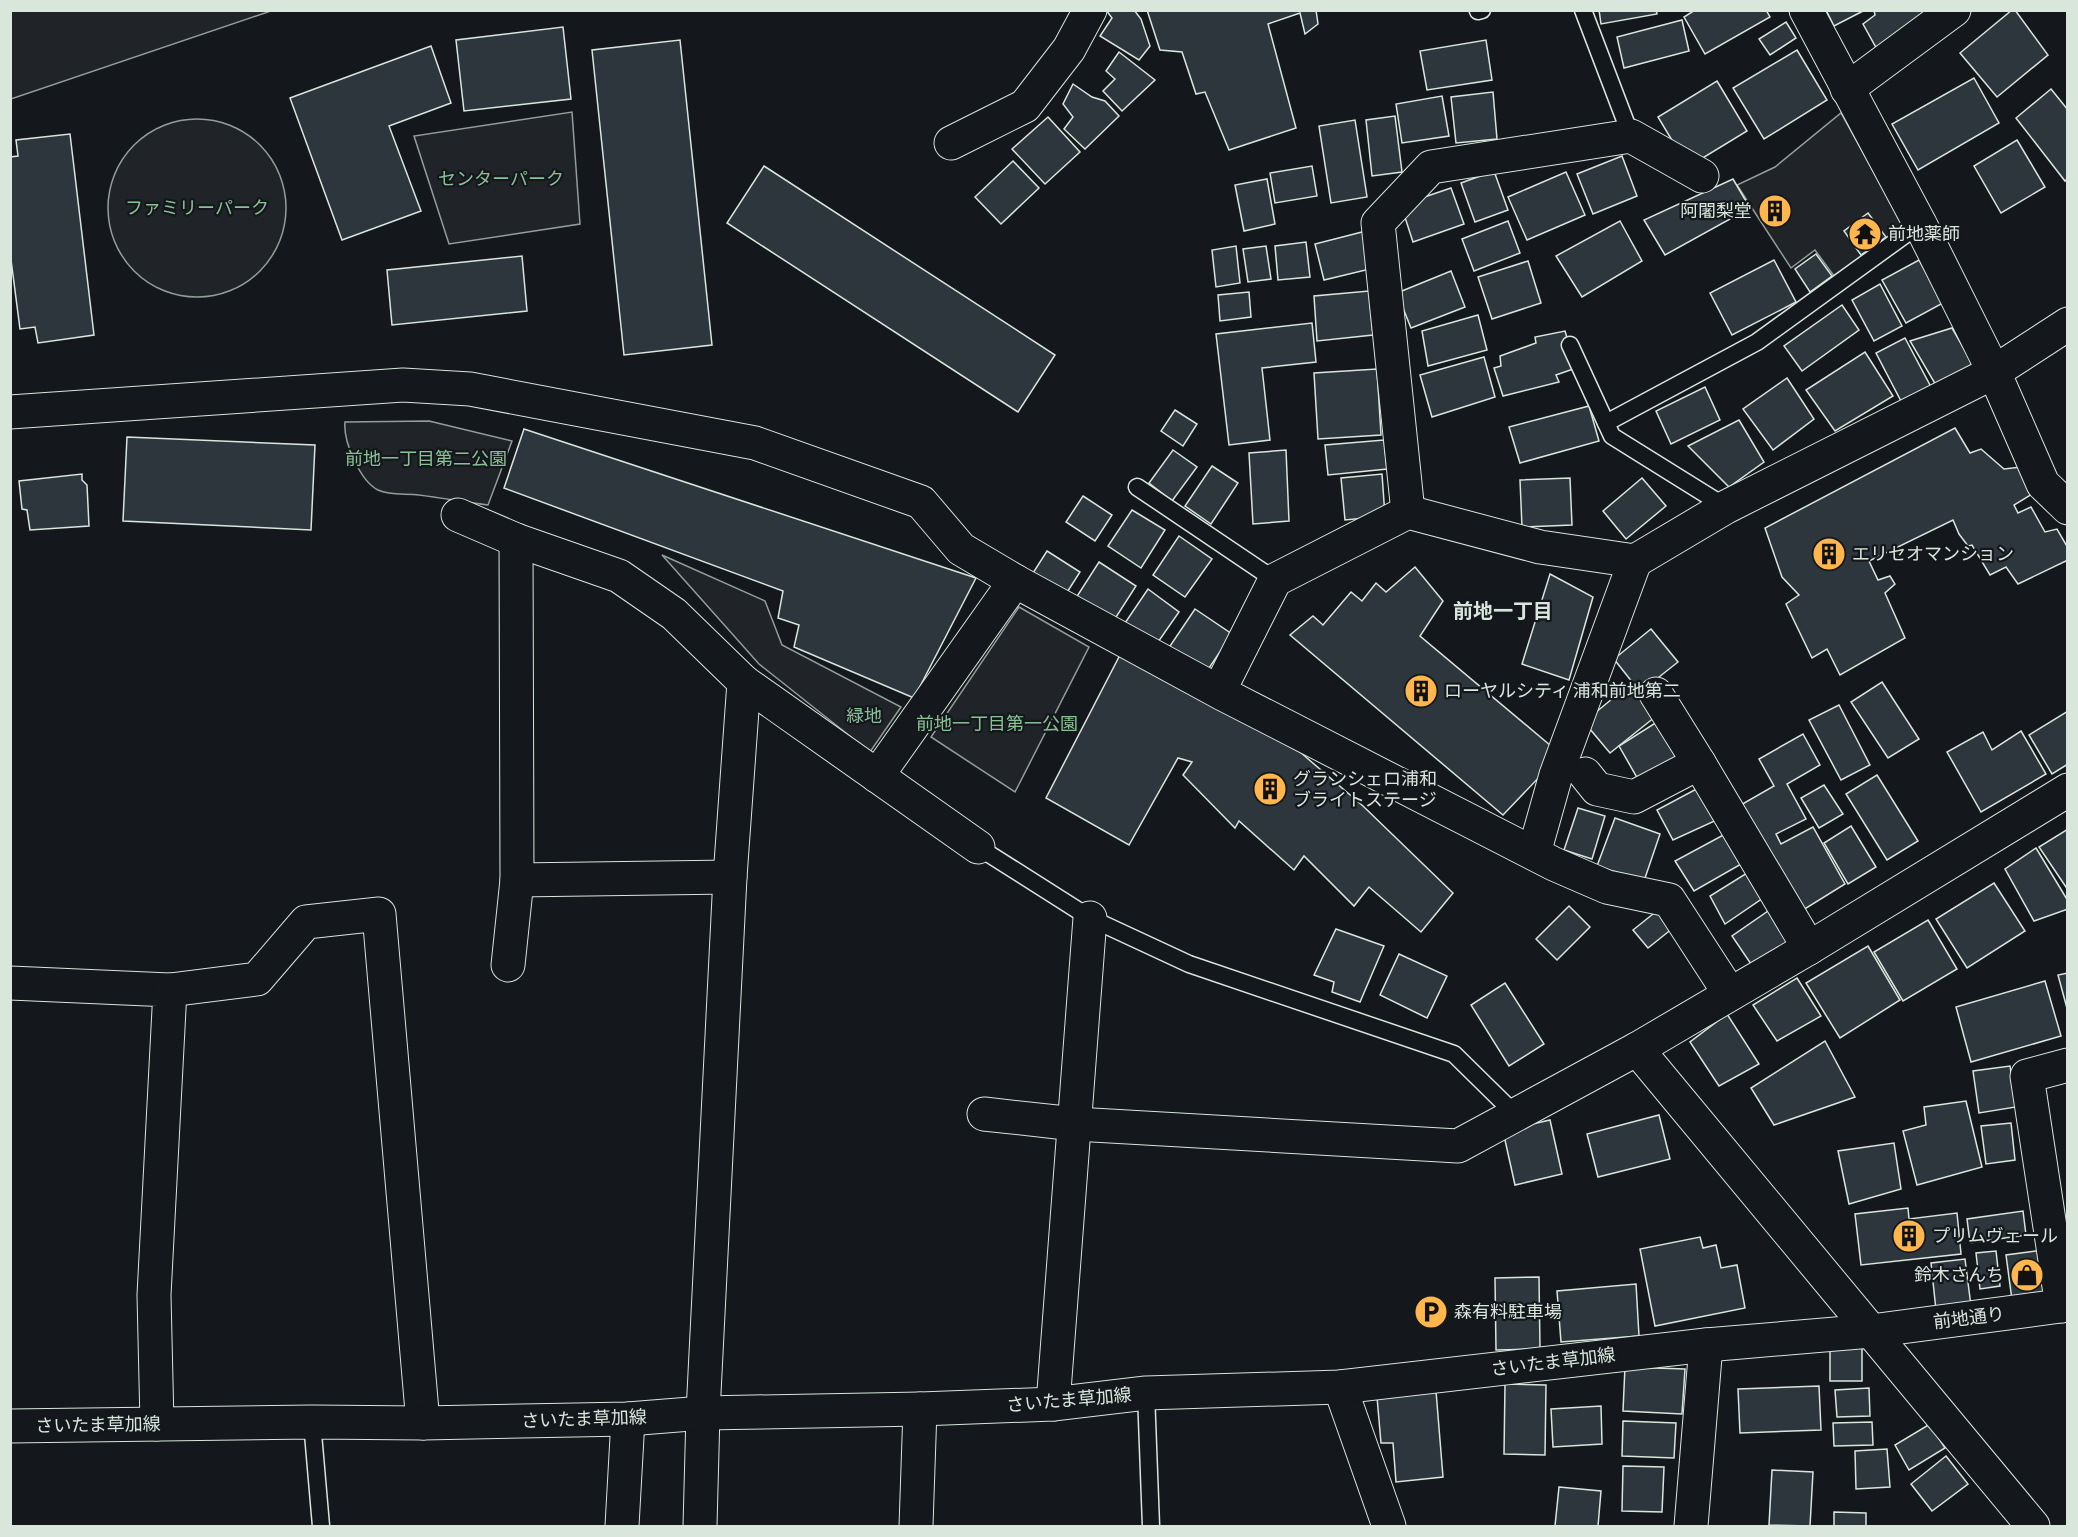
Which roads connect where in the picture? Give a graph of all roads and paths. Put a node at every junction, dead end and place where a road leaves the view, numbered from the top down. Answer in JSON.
{"nodes":[{"id":1,"x":1090,"y":10,"type":"edge"},
{"id":2,"x":1582,"y":10,"type":"edge"},
{"id":3,"x":1806,"y":10,"type":"edge"},
{"id":4,"x":1954,"y":10,"type":"edge"},
{"id":5,"x":1847,"y":89,"type":"junction"},
{"id":6,"x":1631,"y":136,"type":"junction"},
{"id":7,"x":951,"y":143,"type":"dead end"},
{"id":8,"x":1702,"y":176,"type":"dead end"},
{"id":9,"x":1920,"y":224,"type":"junction"},
{"id":10,"x":2067,"y":324,"type":"edge"},
{"id":11,"x":1570,"y":345,"type":"dead end"},
{"id":12,"x":1994,"y":372,"type":"junction"},
{"id":13,"x":10,"y":412,"type":"edge"},
{"id":14,"x":1606,"y":423,"type":"junction"},
{"id":15,"x":1137,"y":487,"type":"dead end"},
{"id":16,"x":1726,"y":507,"type":"junction"},
{"id":17,"x":2067,"y":508,"type":"edge"},
{"id":18,"x":1408,"y":512,"type":"junction"},
{"id":19,"x":458,"y":514,"type":"dead end"},
{"id":20,"x":516,"y":540,"type":"junction"},
{"id":21,"x":1635,"y":561,"type":"junction"},
{"id":22,"x":1275,"y":580,"type":"junction"},
{"id":23,"x":1015,"y":581,"type":"junction"},
{"id":24,"x":744,"y":682,"type":"junction"},
{"id":25,"x":1220,"y":692,"type":"junction"},
{"id":26,"x":1656,"y":694,"type":"dead end"},
{"id":27,"x":1699,"y":762,"type":"junction"},
{"id":28,"x":1586,"y":774,"type":"dead end"},
{"id":29,"x":877,"y":776,"type":"junction"},
{"id":30,"x":2067,"y":790,"type":"edge"},
{"id":31,"x":978,"y":847,"type":"joint"},
{"id":32,"x":1534,"y":853,"type":"junction"},
{"id":33,"x":730,"y":877,"type":"junction"},
{"id":34,"x":517,"y":880,"type":"junction"},
{"id":35,"x":1090,"y":918,"type":"junction"},
{"id":36,"x":1809,"y":948,"type":"junction"},
{"id":37,"x":508,"y":965,"type":"dead end"},
{"id":38,"x":10,"y":983,"type":"edge"},
{"id":39,"x":170,"y":990,"type":"junction"},
{"id":40,"x":1730,"y":994,"type":"junction"},
{"id":41,"x":1638,"y":1049,"type":"junction"},
{"id":42,"x":2067,"y":1065,"type":"edge"},
{"id":43,"x":984,"y":1114,"type":"dead end"},
{"id":44,"x":1515,"y":1114,"type":"junction"},
{"id":45,"x":1074,"y":1124,"type":"junction"},
{"id":46,"x":2065,"y":1306,"type":"edge"},
{"id":47,"x":1871,"y":1331,"type":"junction"},
{"id":48,"x":1706,"y":1345,"type":"junction"},
{"id":49,"x":1340,"y":1387,"type":"junction"},
{"id":50,"x":1146,"y":1393,"type":"junction"},
{"id":51,"x":1053,"y":1404,"type":"junction"},
{"id":52,"x":920,"y":1409,"type":"junction"},
{"id":53,"x":703,"y":1413,"type":"junction"},
{"id":54,"x":628,"y":1419,"type":"junction"},
{"id":55,"x":312,"y":1422,"type":"junction"},
{"id":56,"x":423,"y":1423,"type":"junction"},
{"id":57,"x":157,"y":1424,"type":"junction"},
{"id":58,"x":10,"y":1426,"type":"edge"},
{"id":59,"x":321,"y":1527,"type":"edge"},
{"id":60,"x":622,"y":1527,"type":"edge"},
{"id":61,"x":700,"y":1527,"type":"edge"},
{"id":62,"x":916,"y":1527,"type":"edge"},
{"id":63,"x":1151,"y":1527,"type":"edge"},
{"id":64,"x":1389,"y":1527,"type":"edge"},
{"id":65,"x":1691,"y":1527,"type":"edge"},
{"id":66,"x":2033,"y":1527,"type":"edge"}],
"edges":[{"from":1,"to":7,"type":"street"},
{"from":2,"to":6,"type":"lane"},
{"from":3,"to":5,"type":"street"},
{"from":4,"to":5,"type":"street"},
{"from":5,"to":9,"type":"street"},
{"from":6,"to":8,"type":"street"},
{"from":6,"to":18,"type":"street"},
{"from":9,"to":12,"type":"street"},
{"from":9,"to":14,"type":"lane"},
{"from":10,"to":12,"type":"street"},
{"from":11,"to":14,"type":"lane"},
{"from":12,"to":16,"type":"street"},
{"from":12,"to":17,"type":"street"},
{"from":13,"to":23,"type":"street"},
{"from":14,"to":16,"type":"lane"},
{"from":15,"to":22,"type":"lane"},
{"from":16,"to":21,"type":"street"},
{"from":18,"to":21,"type":"street"},
{"from":18,"to":22,"type":"street"},
{"from":19,"to":20,"type":"street"},
{"from":20,"to":24,"type":"street"},
{"from":20,"to":34,"type":"street"},
{"from":21,"to":32,"type":"street"},
{"from":22,"to":25,"type":"street"},
{"from":23,"to":25,"type":"street"},
{"from":23,"to":29,"type":"street"},
{"from":24,"to":29,"type":"street"},
{"from":24,"to":33,"type":"street"},
{"from":25,"to":32,"type":"street"},
{"from":26,"to":27,"type":"street"},
{"from":27,"to":28,"type":"street"},
{"from":27,"to":36,"type":"street"},
{"from":29,"to":31,"type":"street"},
{"from":30,"to":36,"type":"street"},
{"from":31,"to":35,"type":"lane"},
{"from":32,"to":40,"type":"street"},
{"from":33,"to":34,"type":"street"},
{"from":33,"to":53,"type":"street"},
{"from":34,"to":37,"type":"street"},
{"from":35,"to":44,"type":"lane"},
{"from":35,"to":45,"type":"street"},
{"from":36,"to":40,"type":"street"},
{"from":38,"to":39,"type":"street"},
{"from":39,"to":56,"type":"street"},
{"from":39,"to":57,"type":"street"},
{"from":40,"to":41,"type":"street"},
{"from":41,"to":44,"type":"street"},
{"from":41,"to":47,"type":"street"},
{"from":42,"to":46,"type":"street"},
{"from":43,"to":45,"type":"street"},
{"from":44,"to":45,"type":"street"},
{"from":45,"to":51,"type":"street"},
{"from":46,"to":47,"type":"street","name":"前地通り"},
{"from":47,"to":48,"type":"street","name":"さいたま草加線"},
{"from":47,"to":66,"type":"street"},
{"from":48,"to":49,"type":"street","name":"さいたま草加線"},
{"from":48,"to":65,"type":"street"},
{"from":49,"to":50,"type":"street","name":"さいたま草加線"},
{"from":49,"to":64,"type":"street"},
{"from":50,"to":51,"type":"street","name":"さいたま草加線"},
{"from":50,"to":63,"type":"lane"},
{"from":51,"to":52,"type":"street","name":"さいたま草加線"},
{"from":52,"to":53,"type":"street","name":"さいたま草加線"},
{"from":52,"to":62,"type":"street"},
{"from":53,"to":54,"type":"street","name":"さいたま草加線"},
{"from":53,"to":61,"type":"street"},
{"from":54,"to":56,"type":"street","name":"さいたま草加線"},
{"from":54,"to":60,"type":"street"},
{"from":55,"to":56,"type":"street","name":"さいたま草加線"},
{"from":55,"to":57,"type":"street","name":"さいたま草加線"},
{"from":55,"to":59,"type":"lane"},
{"from":57,"to":58,"type":"street","name":"さいたま草加線"}]}
